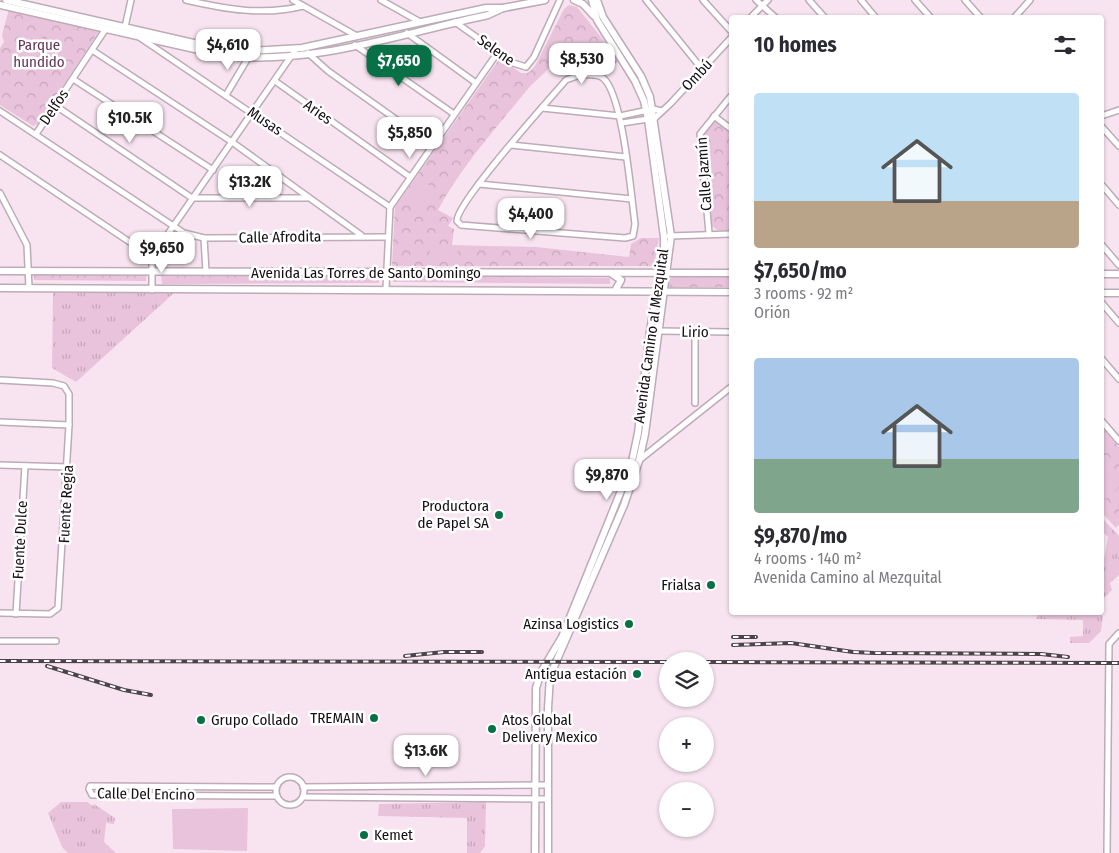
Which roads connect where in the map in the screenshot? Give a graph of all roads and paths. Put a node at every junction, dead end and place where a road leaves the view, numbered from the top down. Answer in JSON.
{"nodes":[{"id":1,"x":6,"y":0,"type":"edge"},
{"id":2,"x":131,"y":0,"type":"edge"},
{"id":3,"x":186,"y":0,"type":"edge"},
{"id":4,"x":293,"y":0,"type":"edge"},
{"id":5,"x":381,"y":0,"type":"edge"},
{"id":6,"x":545,"y":0,"type":"edge"},
{"id":7,"x":560,"y":0,"type":"edge"},
{"id":8,"x":574,"y":0,"type":"edge"},
{"id":9,"x":593,"y":0,"type":"edge"},
{"id":10,"x":597,"y":0,"type":"edge"},
{"id":11,"x":646,"y":0,"type":"edge"},
{"id":12,"x":703,"y":0,"type":"edge"},
{"id":13,"x":756,"y":0,"type":"edge"},
{"id":14,"x":768,"y":0,"type":"edge"},
{"id":15,"x":809,"y":0,"type":"edge"},
{"id":16,"x":861,"y":0,"type":"edge"},
{"id":17,"x":915,"y":0,"type":"edge"},
{"id":18,"x":965,"y":0,"type":"edge"},
{"id":19,"x":1017,"y":0,"type":"edge"},
{"id":20,"x":1030,"y":0,"type":"edge"},
{"id":21,"x":0,"y":5,"type":"edge"},
{"id":22,"x":303,"y":6,"type":"junction"},
{"id":23,"x":762,"y":6,"type":"junction"},
{"id":24,"x":1023,"y":6,"type":"junction"},
{"id":25,"x":502,"y":8,"type":"junction"},
{"id":26,"x":600,"y":10,"type":"junction"},
{"id":27,"x":753,"y":15,"type":"edge"},
{"id":28,"x":772,"y":15,"type":"edge"},
{"id":29,"x":822,"y":15,"type":"edge"},
{"id":30,"x":874,"y":15,"type":"edge"},
{"id":31,"x":928,"y":15,"type":"edge"},
{"id":32,"x":978,"y":15,"type":"edge"},
{"id":33,"x":1016,"y":15,"type":"edge"},
{"id":34,"x":597,"y":20,"type":"junction"},
{"id":35,"x":420,"y":22,"type":"junction"},
{"id":36,"x":455,"y":22,"type":"junction"},
{"id":37,"x":125,"y":27,"type":"junction"},
{"id":38,"x":729,"y":29,"type":"edge"},
{"id":39,"x":105,"y":30,"type":"junction"},
{"id":40,"x":407,"y":33,"type":"junction"},
{"id":41,"x":356,"y":35,"type":"junction"},
{"id":42,"x":139,"y":37,"type":"junction"},
{"id":43,"x":729,"y":40,"type":"edge"},
{"id":44,"x":355,"y":45,"type":"junction"},
{"id":45,"x":299,"y":49,"type":"junction"},
{"id":46,"x":92,"y":50,"type":"junction"},
{"id":47,"x":498,"y":52,"type":"junction"},
{"id":48,"x":308,"y":54,"type":"junction"},
{"id":49,"x":293,"y":56,"type":"junction"},
{"id":50,"x":248,"y":58,"type":"junction"},
{"id":51,"x":702,"y":69,"type":"junction"},
{"id":52,"x":74,"y":79,"type":"junction"},
{"id":53,"x":275,"y":82,"type":"junction"},
{"id":54,"x":476,"y":83,"type":"junction"},
{"id":55,"x":226,"y":95,"type":"junction"},
{"id":56,"x":729,"y":98,"type":"edge"},
{"id":57,"x":56,"y":106,"type":"junction"},
{"id":58,"x":542,"y":108,"type":"junction"},
{"id":59,"x":650,"y":109,"type":"junction"},
{"id":60,"x":662,"y":110,"type":"junction"},
{"id":61,"x":1119,"y":110,"type":"edge"},
{"id":62,"x":0,"y":111,"type":"edge"},
{"id":63,"x":253,"y":113,"type":"junction"},
{"id":64,"x":454,"y":114,"type":"junction"},
{"id":65,"x":1104,"y":115,"type":"edge"},
{"id":66,"x":620,"y":116,"type":"junction"},
{"id":67,"x":714,"y":116,"type":"junction"},
{"id":68,"x":652,"y":118,"type":"junction"},
{"id":69,"x":622,"y":123,"type":"junction"},
{"id":70,"x":729,"y":127,"type":"edge"},
{"id":71,"x":1104,"y":129,"type":"edge"},
{"id":72,"x":36,"y":134,"type":"junction"},
{"id":73,"x":232,"y":142,"type":"junction"},
{"id":74,"x":432,"y":145,"type":"junction"},
{"id":75,"x":511,"y":145,"type":"junction"},
{"id":76,"x":1119,"y":146,"type":"edge"},
{"id":77,"x":0,"y":155,"type":"edge"},
{"id":78,"x":626,"y":157,"type":"junction"},
{"id":79,"x":213,"y":170,"type":"junction"},
{"id":80,"x":410,"y":177,"type":"junction"},
{"id":81,"x":479,"y":184,"type":"junction"},
{"id":82,"x":1104,"y":188,"type":"edge"},
{"id":83,"x":0,"y":192,"type":"edge"},
{"id":84,"x":192,"y":198,"type":"junction"},
{"id":85,"x":308,"y":198,"type":"junction"},
{"id":86,"x":632,"y":199,"type":"junction"},
{"id":87,"x":1119,"y":205,"type":"edge"},
{"id":88,"x":390,"y":208,"type":"junction"},
{"id":89,"x":173,"y":227,"type":"junction"},
{"id":90,"x":709,"y":233,"type":"junction"},
{"id":91,"x":729,"y":234,"type":"edge"},
{"id":92,"x":361,"y":235,"type":"junction"},
{"id":93,"x":667,"y":236,"type":"junction"},
{"id":94,"x":387,"y":237,"type":"junction"},
{"id":95,"x":204,"y":238,"type":"junction"},
{"id":96,"x":1104,"y":248,"type":"edge"},
{"id":97,"x":152,"y":258,"type":"junction"},
{"id":98,"x":1119,"y":266,"type":"edge"},
{"id":99,"x":0,"y":271,"type":"edge"},
{"id":100,"x":30,"y":271,"type":"junction"},
{"id":101,"x":206,"y":272,"type":"junction"},
{"id":102,"x":386,"y":272,"type":"junction"},
{"id":103,"x":152,"y":273,"type":"junction"},
{"id":104,"x":611,"y":273,"type":"junction"},
{"id":105,"x":663,"y":273,"type":"junction"},
{"id":106,"x":729,"y":273,"type":"edge"},
{"id":107,"x":1104,"y":274,"type":"edge"},
{"id":108,"x":1119,"y":274,"type":"edge"},
{"id":109,"x":0,"y":288,"type":"edge"},
{"id":110,"x":29,"y":288,"type":"junction"},
{"id":111,"x":386,"y":288,"type":"junction"},
{"id":112,"x":152,"y":290,"type":"junction"},
{"id":113,"x":615,"y":291,"type":"junction"},
{"id":114,"x":656,"y":291,"type":"junction"},
{"id":115,"x":664,"y":291,"type":"junction"},
{"id":116,"x":729,"y":292,"type":"edge"},
{"id":117,"x":1104,"y":293,"type":"edge"},
{"id":118,"x":1119,"y":293,"type":"edge"},
{"id":119,"x":1104,"y":306,"type":"edge"},
{"id":120,"x":1119,"y":323,"type":"edge"},
{"id":121,"x":658,"y":331,"type":"junction"},
{"id":122,"x":695,"y":332,"type":"junction"},
{"id":123,"x":729,"y":332,"type":"edge"},
{"id":124,"x":1104,"y":362,"type":"edge"},
{"id":125,"x":1119,"y":379,"type":"edge"},
{"id":126,"x":0,"y":380,"type":"edge"},
{"id":127,"x":729,"y":389,"type":"edge"},
{"id":128,"x":695,"y":403,"type":"dead end"},
{"id":129,"x":0,"y":422,"type":"edge"},
{"id":130,"x":1104,"y":424,"type":"edge"},
{"id":131,"x":70,"y":425,"type":"junction"},
{"id":132,"x":1119,"y":441,"type":"edge"},
{"id":133,"x":635,"y":462,"type":"junction"},
{"id":134,"x":0,"y":465,"type":"edge"},
{"id":135,"x":24,"y":466,"type":"junction"},
{"id":136,"x":68,"y":467,"type":"junction"},
{"id":137,"x":0,"y":614,"type":"edge"},
{"id":138,"x":16,"y":614,"type":"junction"},
{"id":139,"x":1119,"y":633,"type":"edge"},
{"id":140,"x":0,"y":641,"type":"edge"},
{"id":141,"x":56,"y":641,"type":"dead end"},
{"id":142,"x":535,"y":708,"type":"junction"},
{"id":143,"x":548,"y":708,"type":"junction"},
{"id":144,"x":534,"y":785,"type":"junction"},
{"id":145,"x":548,"y":785,"type":"junction"},
{"id":146,"x":276,"y":787,"type":"junction"},
{"id":147,"x":303,"y":787,"type":"junction"},
{"id":148,"x":363,"y":787,"type":"junction"},
{"id":149,"x":276,"y":796,"type":"junction"},
{"id":150,"x":303,"y":797,"type":"junction"},
{"id":151,"x":363,"y":798,"type":"junction"},
{"id":152,"x":534,"y":799,"type":"junction"},
{"id":153,"x":548,"y":799,"type":"junction"},
{"id":154,"x":535,"y":853,"type":"edge"},
{"id":155,"x":548,"y":853,"type":"edge"},
{"id":156,"x":1107,"y":853,"type":"edge"}],
"edges":[{"from":1,"to":37,"type":"street"},
{"from":2,"to":37,"type":"street"},
{"from":3,"to":22,"type":"street"},
{"from":4,"to":22,"type":"street"},
{"from":5,"to":35,"type":"street"},
{"from":6,"to":25,"type":"street"},
{"from":7,"to":47,"type":"street","name":"Selene"},
{"from":8,"to":34,"type":"street"},
{"from":9,"to":26,"type":"street"},
{"from":9,"to":34,"type":"street","name":"Avenida Camino al Mezquital"},
{"from":10,"to":26,"type":"street","name":"Avenida Camino al Mezquital"},
{"from":11,"to":51,"type":"street"},
{"from":12,"to":38,"type":"street"},
{"from":13,"to":23,"type":"street"},
{"from":14,"to":23,"type":"street"},
{"from":15,"to":29,"type":"street"},
{"from":16,"to":30,"type":"street"},
{"from":17,"to":31,"type":"street"},
{"from":18,"to":32,"type":"street"},
{"from":19,"to":24,"type":"street"},
{"from":20,"to":24,"type":"street"},
{"from":21,"to":39,"type":"street"},
{"from":22,"to":41,"type":"street"},
{"from":23,"to":27,"type":"street"},
{"from":23,"to":28,"type":"street"},
{"from":24,"to":33,"type":"street"},
{"from":25,"to":35,"type":"street"},
{"from":25,"to":36,"type":"street"},
{"from":26,"to":59,"type":"street","name":"Avenida Camino al Mezquital"},
{"from":34,"to":59,"type":"street","name":"Avenida Camino al Mezquital"},
{"from":35,"to":41,"type":"street"},
{"from":36,"to":40,"type":"street"},
{"from":36,"to":47,"type":"street","name":"Selene"},
{"from":37,"to":45,"type":"street"},
{"from":39,"to":42,"type":"street"},
{"from":39,"to":46,"type":"street","name":"Delfos"},
{"from":40,"to":44,"type":"street"},
{"from":40,"to":54,"type":"street"},
{"from":41,"to":45,"type":"street"},
{"from":42,"to":50,"type":"street"},
{"from":42,"to":55,"type":"street","name":"Musas"},
{"from":43,"to":51,"type":"street","name":"Ombú"},
{"from":44,"to":48,"type":"street"},
{"from":44,"to":64,"type":"street"},
{"from":45,"to":48,"type":"street"},
{"from":45,"to":49,"type":"street"},
{"from":46,"to":52,"type":"street","name":"Delfos"},
{"from":46,"to":73,"type":"street"},
{"from":47,"to":54,"type":"street"},
{"from":48,"to":49,"type":"street"},
{"from":48,"to":74,"type":"street"},
{"from":49,"to":50,"type":"street"},
{"from":49,"to":53,"type":"street"},
{"from":50,"to":55,"type":"street"},
{"from":51,"to":60,"type":"street","name":"Ombú"},
{"from":52,"to":57,"type":"street","name":"Delfos"},
{"from":52,"to":79,"type":"street"},
{"from":53,"to":63,"type":"street"},
{"from":53,"to":80,"type":"street","name":"Aries"},
{"from":54,"to":64,"type":"street"},
{"from":55,"to":63,"type":"street","name":"Musas"},
{"from":56,"to":67,"type":"street","name":"Calle Jazmín"},
{"from":57,"to":72,"type":"street","name":"Delfos"},
{"from":57,"to":84,"type":"street"},
{"from":58,"to":66,"type":"street"},
{"from":58,"to":66,"type":"street"},
{"from":58,"to":75,"type":"street"},
{"from":59,"to":60,"type":"street"},
{"from":59,"to":66,"type":"street"},
{"from":59,"to":68,"type":"street","name":"Avenida Camino al Mezquital"},
{"from":60,"to":68,"type":"street","name":"Ombú"},
{"from":61,"to":65,"type":"street"},
{"from":62,"to":72,"type":"street","name":"Calle Afrodita"},
{"from":63,"to":73,"type":"street"},
{"from":63,"to":88,"type":"street","name":"Musas"},
{"from":64,"to":74,"type":"street"},
{"from":66,"to":69,"type":"street"},
{"from":67,"to":70,"type":"street"},
{"from":67,"to":90,"type":"street","name":"Calle Jazmín"},
{"from":68,"to":69,"type":"street"},
{"from":68,"to":93,"type":"street","name":"Avenida Camino al Mezquital"},
{"from":69,"to":78,"type":"street"},
{"from":71,"to":76,"type":"street"},
{"from":72,"to":89,"type":"street","name":"Calle Afrodita"},
{"from":73,"to":79,"type":"street"},
{"from":73,"to":85,"type":"street"},
{"from":74,"to":80,"type":"street"},
{"from":75,"to":78,"type":"street"},
{"from":75,"to":81,"type":"street"},
{"from":77,"to":97,"type":"street"},
{"from":78,"to":86,"type":"street"},
{"from":79,"to":84,"type":"street"},
{"from":80,"to":88,"type":"street"},
{"from":81,"to":86,"type":"street"},
{"from":81,"to":86,"type":"street"},
{"from":82,"to":87,"type":"street"},
{"from":83,"to":100,"type":"street"},
{"from":84,"to":85,"type":"street"},
{"from":84,"to":89,"type":"street"},
{"from":85,"to":92,"type":"street"},
{"from":88,"to":94,"type":"street"},
{"from":89,"to":95,"type":"street","name":"Calle Afrodita"},
{"from":89,"to":97,"type":"street"},
{"from":90,"to":91,"type":"street"},
{"from":90,"to":93,"type":"street"},
{"from":92,"to":94,"type":"street","name":"Calle Afrodita"},
{"from":92,"to":95,"type":"street","name":"Calle Afrodita"},
{"from":93,"to":105,"type":"street","name":"Avenida Camino al Mezquital"},
{"from":94,"to":102,"type":"street"},
{"from":95,"to":101,"type":"street"},
{"from":96,"to":98,"type":"street"},
{"from":97,"to":103,"type":"street"},
{"from":99,"to":100,"type":"street","name":"Avenida Las Torres de Santo Domingo"},
{"from":100,"to":103,"type":"street","name":"Avenida Las Torres de Santo Domingo"},
{"from":100,"to":110,"type":"street"},
{"from":101,"to":102,"type":"street","name":"Avenida Las Torres de Santo Domingo"},
{"from":101,"to":103,"type":"street","name":"Avenida Las Torres de Santo Domingo"},
{"from":102,"to":104,"type":"street","name":"Avenida Las Torres de Santo Domingo"},
{"from":102,"to":111,"type":"street"},
{"from":103,"to":112,"type":"street"},
{"from":104,"to":105,"type":"street","name":"Avenida Las Torres de Santo Domingo"},
{"from":104,"to":113,"type":"street"},
{"from":105,"to":106,"type":"street","name":"Avenida Las Torres de Santo Domingo"},
{"from":105,"to":114,"type":"street","name":"Avenida Camino al Mezquital"},
{"from":105,"to":115,"type":"street","name":"Avenida Camino al Mezquital"},
{"from":107,"to":108,"type":"street"},
{"from":109,"to":110,"type":"street","name":"Avenida Las Torres de Santo Domingo"},
{"from":110,"to":112,"type":"street","name":"Avenida Las Torres de Santo Domingo"},
{"from":111,"to":112,"type":"street","name":"Avenida Las Torres de Santo Domingo"},
{"from":111,"to":113,"type":"street","name":"Avenida Las Torres de Santo Domingo"},
{"from":113,"to":114,"type":"street","name":"Avenida Las Torres de Santo Domingo"},
{"from":114,"to":115,"type":"street","name":"Avenida Las Torres de Santo Domingo"},
{"from":114,"to":133,"type":"street","name":"Avenida Camino al Mezquital"},
{"from":115,"to":116,"type":"street","name":"Avenida Las Torres de Santo Domingo"},
{"from":115,"to":121,"type":"street","name":"Avenida Camino al Mezquital"},
{"from":117,"to":118,"type":"street"},
{"from":119,"to":120,"type":"street"},
{"from":121,"to":122,"type":"street","name":"Lirio"},
{"from":121,"to":133,"type":"street","name":"Avenida Camino al Mezquital"},
{"from":122,"to":123,"type":"street","name":"Lirio"},
{"from":122,"to":128,"type":"street"},
{"from":124,"to":125,"type":"street"},
{"from":126,"to":131,"type":"street","name":"Fuente Regia"},
{"from":127,"to":133,"type":"street"},
{"from":129,"to":131,"type":"street"},
{"from":130,"to":132,"type":"street"},
{"from":131,"to":136,"type":"street","name":"Fuente Regia"},
{"from":133,"to":142,"type":"street","name":"Avenida Camino al Mezquital"},
{"from":133,"to":143,"type":"street","name":"Avenida Camino al Mezquital"},
{"from":134,"to":135,"type":"street"},
{"from":135,"to":136,"type":"street"},
{"from":135,"to":138,"type":"street","name":"Fuente Dulce"},
{"from":136,"to":138,"type":"street","name":"Fuente Regia"},
{"from":137,"to":138,"type":"street"},
{"from":139,"to":156,"type":"street"},
{"from":140,"to":141,"type":"street"},
{"from":142,"to":143,"type":"street"},
{"from":142,"to":144,"type":"street","name":"Avenida Camino al Mezquital"},
{"from":143,"to":145,"type":"street","name":"Avenida Camino al Mezquital"},
{"from":144,"to":145,"type":"street"},
{"from":144,"to":148,"type":"street"},
{"from":144,"to":152,"type":"street","name":"Avenida Camino al Mezquital"},
{"from":145,"to":153,"type":"street","name":"Avenida Camino al Mezquital"},
{"from":146,"to":147,"type":"street"},
{"from":146,"to":149,"type":"street"},
{"from":146,"to":149,"type":"street","name":"Calle Del Encino"},
{"from":147,"to":148,"type":"street"},
{"from":147,"to":150,"type":"street"},
{"from":148,"to":151,"type":"street"},
{"from":149,"to":150,"type":"street"},
{"from":150,"to":151,"type":"street"},
{"from":151,"to":152,"type":"street"},
{"from":152,"to":153,"type":"street"},
{"from":152,"to":154,"type":"street","name":"Avenida Camino al Mezquital"},
{"from":153,"to":155,"type":"street","name":"Avenida Camino al Mezquital"}]}
